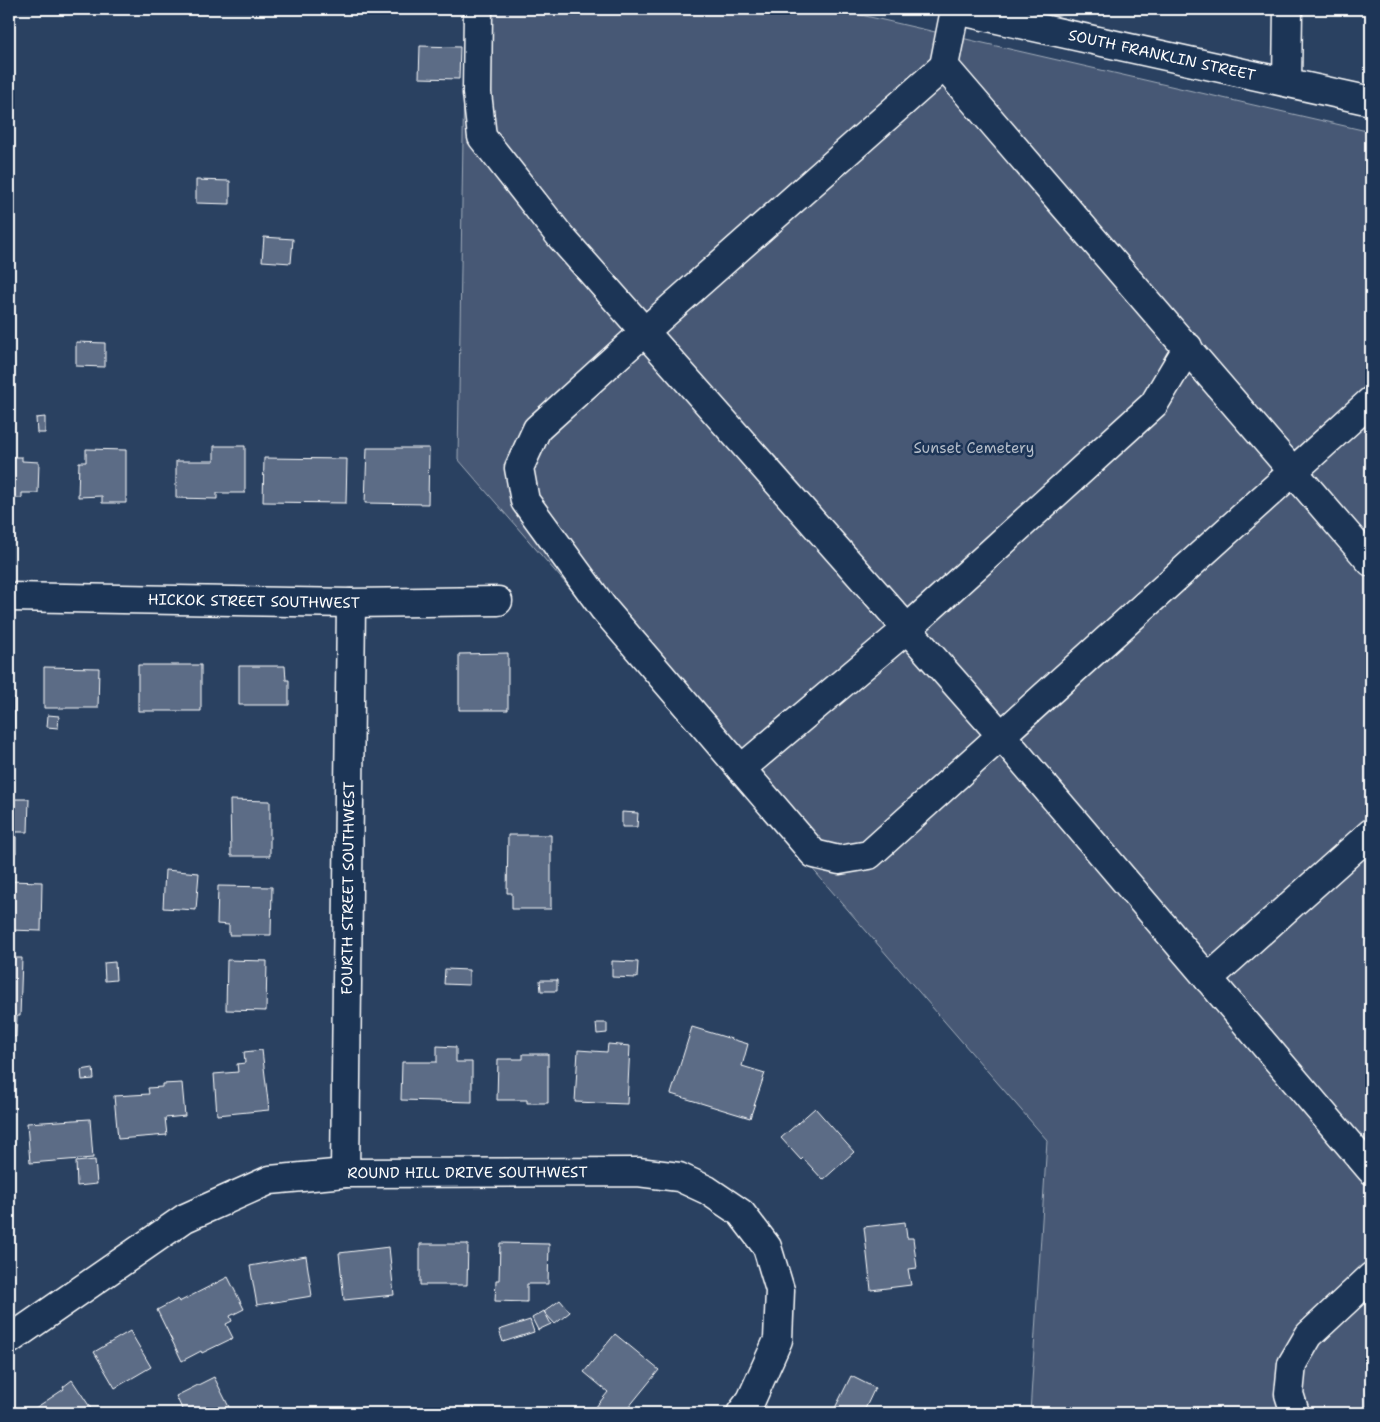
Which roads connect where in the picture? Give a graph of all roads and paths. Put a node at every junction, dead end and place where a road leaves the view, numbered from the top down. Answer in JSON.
{"nodes":[{"id":1,"x":478,"y":9,"type":"edge"},
{"id":2,"x":954,"y":9,"type":"edge"},
{"id":3,"x":1288,"y":9,"type":"edge"},
{"id":4,"x":944,"y":66,"type":"junction"},
{"id":5,"x":1287,"y":82,"type":"junction"},
{"id":6,"x":1371,"y":101,"type":"edge"},
{"id":7,"x":644,"y":332,"type":"junction"},
{"id":8,"x":1188,"y":347,"type":"junction"},
{"id":9,"x":1371,"y":401,"type":"edge"},
{"id":10,"x":1293,"y":470,"type":"junction"},
{"id":11,"x":1371,"y":562,"type":"edge"},
{"id":12,"x":9,"y":597,"type":"edge"},
{"id":13,"x":498,"y":601,"type":"dead end"},
{"id":14,"x":351,"y":603,"type":"junction"},
{"id":15,"x":908,"y":628,"type":"junction"},
{"id":16,"x":1001,"y":735,"type":"junction"},
{"id":17,"x":740,"y":769,"type":"junction"},
{"id":18,"x":1371,"y":833,"type":"edge"},
{"id":19,"x":1208,"y":979,"type":"junction"},
{"id":20,"x":1371,"y":1170,"type":"edge"},
{"id":21,"x":345,"y":1173,"type":"junction"},
{"id":22,"x":1371,"y":1277,"type":"edge"},
{"id":23,"x":9,"y":1340,"type":"edge"},
{"id":24,"x":741,"y":1413,"type":"edge"},
{"id":25,"x":1295,"y":1413,"type":"edge"}],
"edges":[{"from":1,"to":7,"type":"street"},
{"from":2,"to":4,"type":"street"},
{"from":2,"to":5,"type":"street","name":"SOUTH FRANKLIN STREET"},
{"from":3,"to":5,"type":"street"},
{"from":4,"to":7,"type":"street"},
{"from":4,"to":8,"type":"street"},
{"from":5,"to":6,"type":"street","name":"SOUTH FRANKLIN STREET"},
{"from":7,"to":15,"type":"street"},
{"from":7,"to":17,"type":"street"},
{"from":8,"to":10,"type":"street"},
{"from":8,"to":15,"type":"street"},
{"from":9,"to":10,"type":"street"},
{"from":10,"to":11,"type":"street"},
{"from":10,"to":16,"type":"street"},
{"from":12,"to":14,"type":"street","name":"HICKOK STREET SOUTHWEST"},
{"from":13,"to":14,"type":"street","name":"HICKOK STREET SOUTHWEST"},
{"from":14,"to":21,"type":"street","name":"FOURTH STREET SOUTHWEST"},
{"from":15,"to":16,"type":"street"},
{"from":15,"to":17,"type":"street"},
{"from":16,"to":17,"type":"street"},
{"from":16,"to":19,"type":"street"},
{"from":18,"to":19,"type":"street"},
{"from":19,"to":20,"type":"street"},
{"from":21,"to":23,"type":"street","name":"ROUND HILL DRIVE SOUTHWEST"},
{"from":21,"to":24,"type":"street","name":"ROUND HILL DRIVE SOUTHWEST"},
{"from":22,"to":25,"type":"street"}]}
